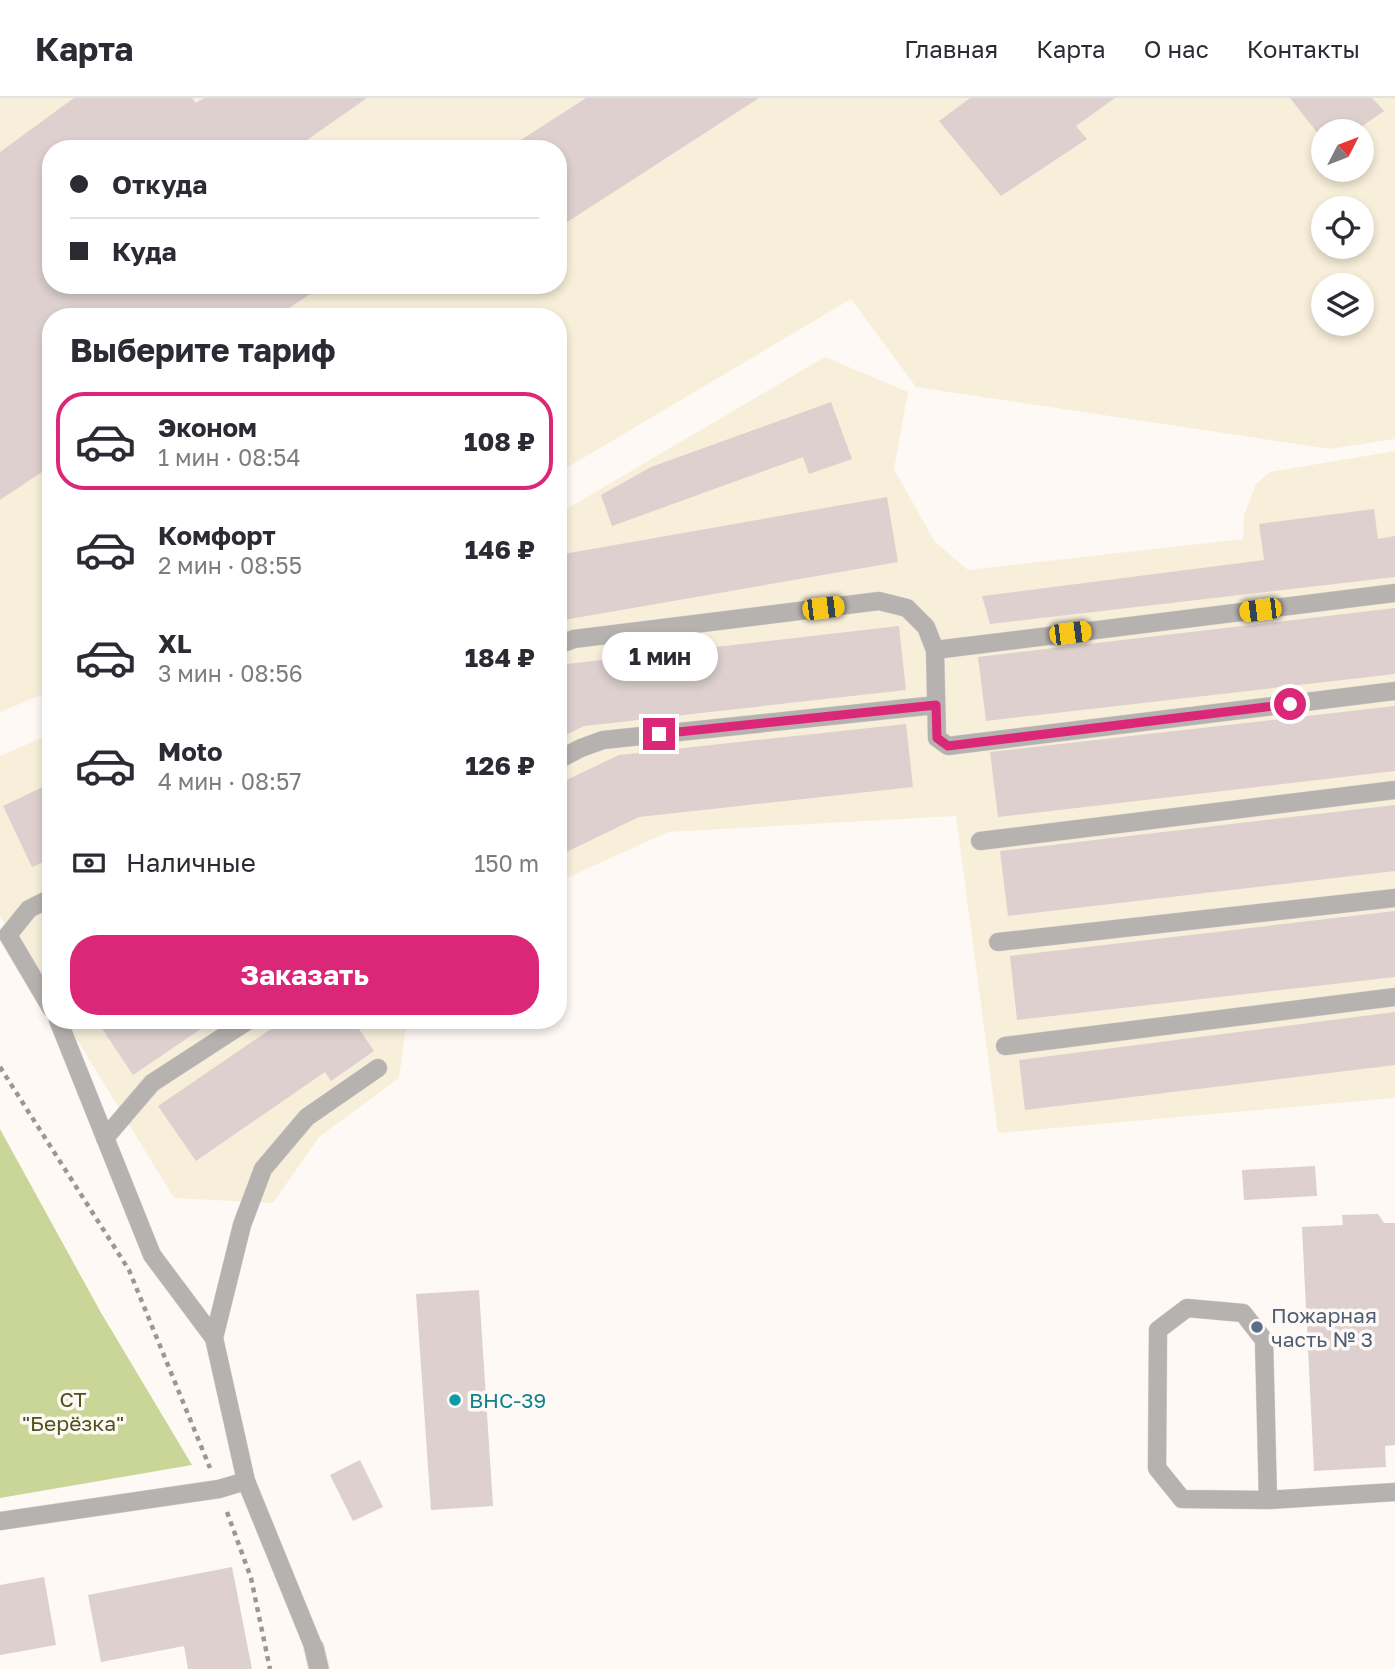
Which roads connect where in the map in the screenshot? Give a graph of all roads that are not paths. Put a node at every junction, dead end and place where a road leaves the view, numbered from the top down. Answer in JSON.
{"nodes":[{"id":1,"x":1395,"y":593,"type":"edge"},
{"id":2,"x":567,"y":642,"type":"edge"},
{"id":3,"x":935,"y":650,"type":"junction"},
{"id":4,"x":1395,"y":691,"type":"edge"},
{"id":5,"x":936,"y":705,"type":"junction"},
{"id":6,"x":567,"y":755,"type":"edge"},
{"id":7,"x":1395,"y":790,"type":"edge"},
{"id":8,"x":980,"y":841,"type":"dead end"},
{"id":9,"x":1395,"y":898,"type":"edge"},
{"id":10,"x":42,"y":902,"type":"edge"},
{"id":11,"x":998,"y":942,"type":"dead end"},
{"id":12,"x":42,"y":993,"type":"edge"},
{"id":13,"x":1395,"y":997,"type":"edge"},
{"id":14,"x":65,"y":1029,"type":"edge"},
{"id":15,"x":234,"y":1029,"type":"edge"},
{"id":16,"x":1005,"y":1046,"type":"dead end"},
{"id":17,"x":378,"y":1068,"type":"dead end"},
{"id":18,"x":105,"y":1138,"type":"junction"},
{"id":19,"x":214,"y":1338,"type":"junction"},
{"id":20,"x":246,"y":1481,"type":"junction"},
{"id":21,"x":1395,"y":1492,"type":"edge"},
{"id":22,"x":1268,"y":1500,"type":"junction"},
{"id":23,"x":0,"y":1521,"type":"edge"},
{"id":24,"x":314,"y":1648,"type":"joint"},
{"id":25,"x":319,"y":1669,"type":"edge"}],
"edges":[{"from":1,"to":3,"type":"lane"},
{"from":2,"to":3,"type":"lane"},
{"from":3,"to":5,"type":"lane"},
{"from":4,"to":5,"type":"lane"},
{"from":5,"to":6,"type":"lane"},
{"from":7,"to":8,"type":"lane"},
{"from":9,"to":11,"type":"lane"},
{"from":10,"to":12,"type":"lane"},
{"from":13,"to":16,"type":"lane"},
{"from":14,"to":18,"type":"lane"},
{"from":15,"to":18,"type":"lane"},
{"from":17,"to":19,"type":"lane"},
{"from":18,"to":19,"type":"lane"},
{"from":19,"to":20,"type":"lane"},
{"from":20,"to":23,"type":"lane"},
{"from":20,"to":24,"type":"lane"},
{"from":21,"to":22,"type":"lane"},
{"from":22,"to":22,"type":"lane"},
{"from":24,"to":25,"type":"street"}]}
